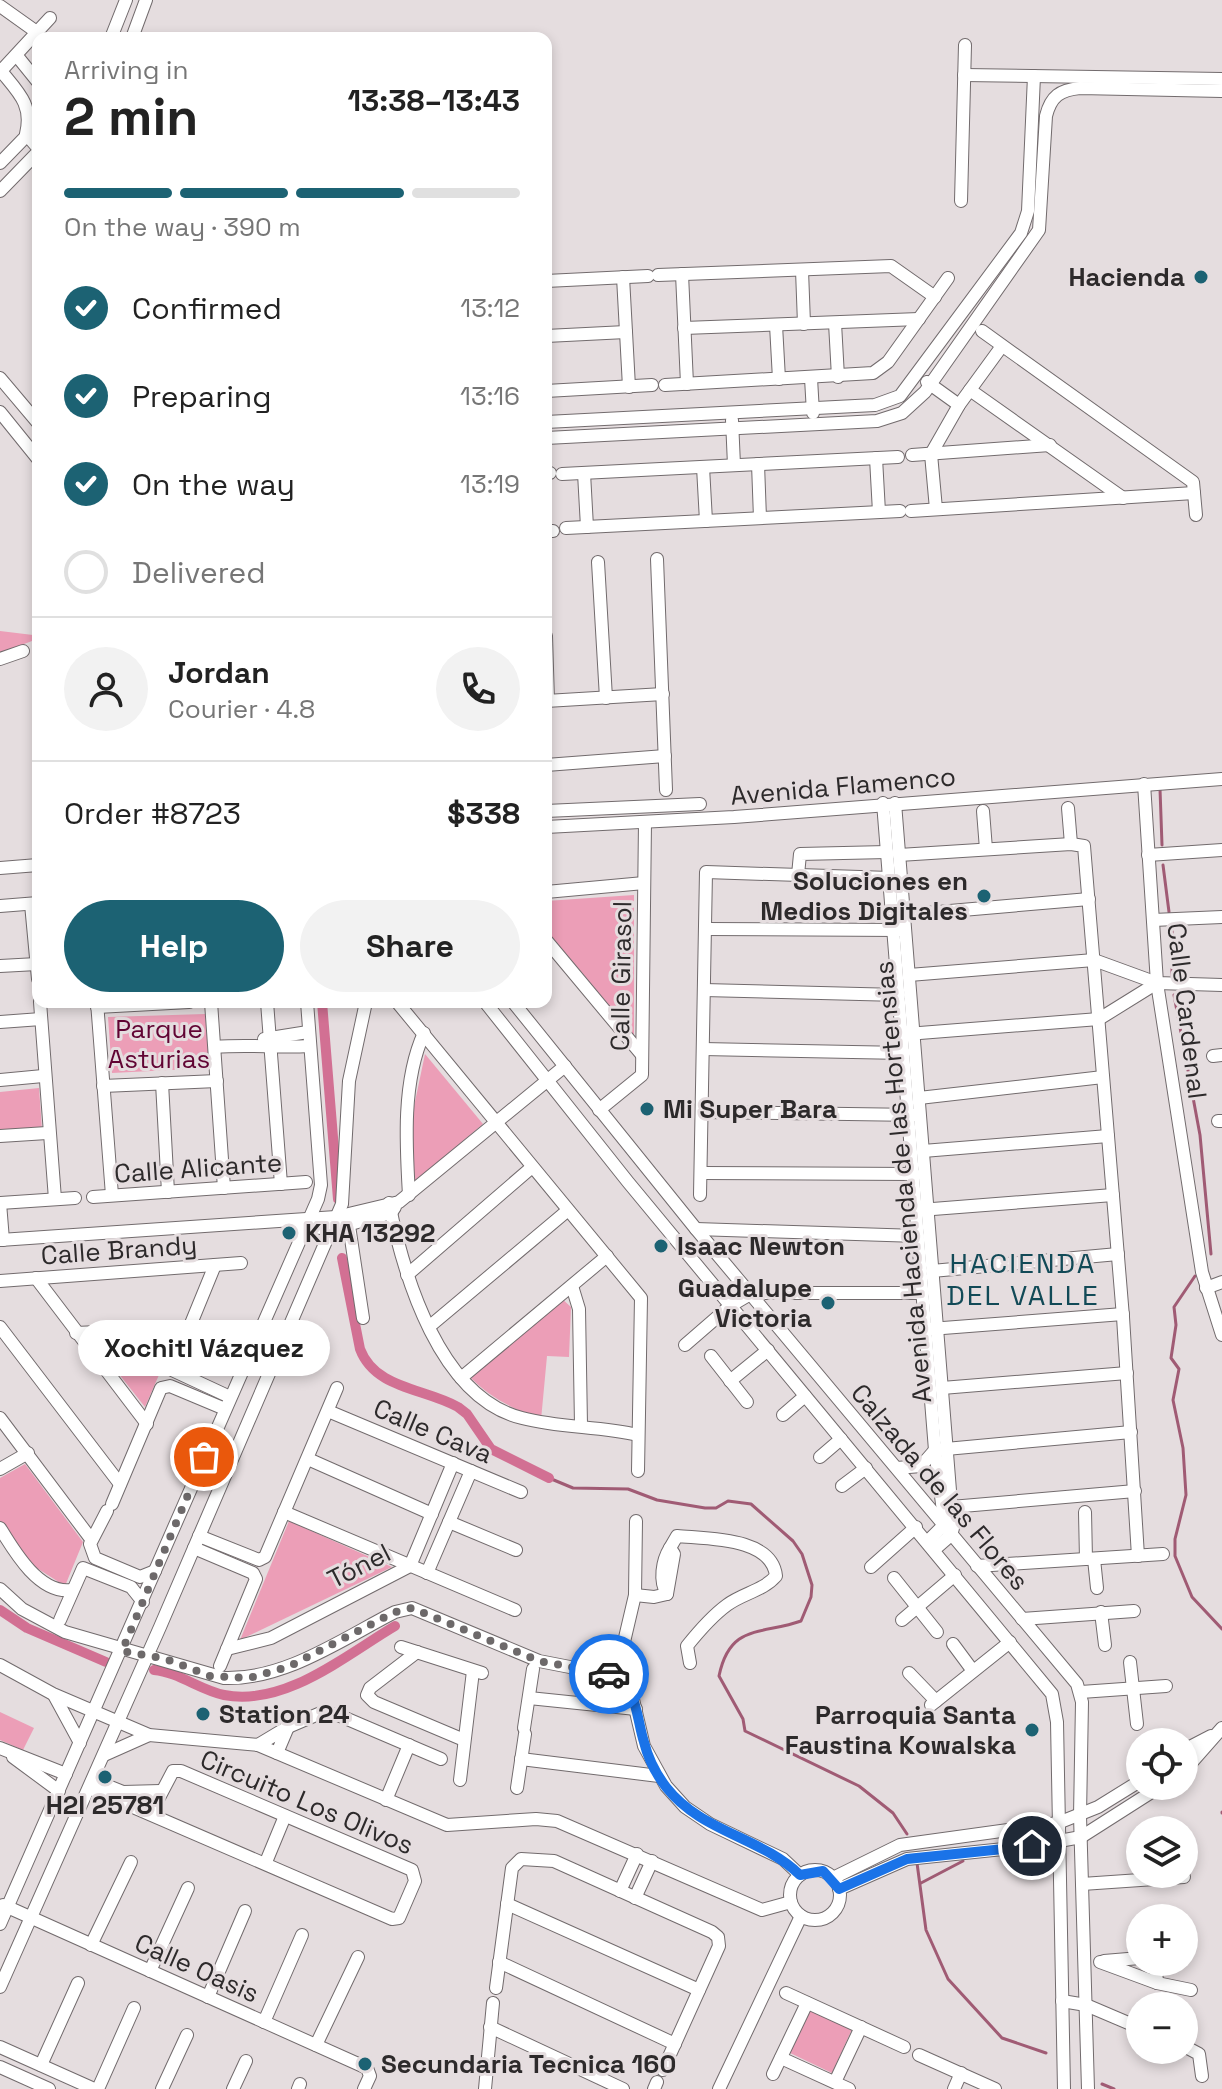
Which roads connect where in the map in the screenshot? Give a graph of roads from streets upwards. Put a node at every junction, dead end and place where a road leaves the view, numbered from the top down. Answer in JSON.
{"nodes":[{"id":1,"x":146,"y":0,"type":"edge"},
{"id":2,"x":125,"y":2,"type":"edge"},
{"id":3,"x":0,"y":6,"type":"edge"},
{"id":4,"x":50,"y":18,"type":"dead end"},
{"id":5,"x":37,"y":32,"type":"edge"},
{"id":6,"x":39,"y":32,"type":"edge"},
{"id":7,"x":113,"y":32,"type":"edge"},
{"id":8,"x":134,"y":32,"type":"edge"},
{"id":9,"x":32,"y":40,"type":"edge"},
{"id":10,"x":965,"y":45,"type":"dead end"},
{"id":11,"x":17,"y":56,"type":"junction"},
{"id":12,"x":1,"y":71,"type":"edge"},
{"id":13,"x":32,"y":75,"type":"edge"},
{"id":14,"x":964,"y":75,"type":"junction"},
{"id":15,"x":1034,"y":76,"type":"junction"},
{"id":16,"x":1222,"y":79,"type":"edge"},
{"id":17,"x":1108,"y":83,"type":"junction"},
{"id":18,"x":1222,"y":91,"type":"edge"},
{"id":19,"x":32,"y":99,"type":"edge"},
{"id":20,"x":27,"y":103,"type":"junction"},
{"id":21,"x":32,"y":129,"type":"edge"},
{"id":22,"x":26,"y":134,"type":"junction"},
{"id":23,"x":32,"y":142,"type":"edge"},
{"id":24,"x":32,"y":156,"type":"edge"},
{"id":25,"x":1030,"y":159,"type":"junction"},
{"id":26,"x":1044,"y":159,"type":"junction"},
{"id":27,"x":0,"y":163,"type":"edge"},
{"id":28,"x":0,"y":191,"type":"edge"},
{"id":29,"x":961,"y":201,"type":"dead end"},
{"id":30,"x":802,"y":270,"type":"junction"},
{"id":31,"x":682,"y":274,"type":"junction"},
{"id":32,"x":623,"y":277,"type":"junction"},
{"id":33,"x":948,"y":278,"type":"dead end"},
{"id":34,"x":552,"y":281,"type":"edge"},
{"id":35,"x":982,"y":289,"type":"junction"},
{"id":36,"x":935,"y":297,"type":"junction"},
{"id":37,"x":994,"y":297,"type":"junction"},
{"id":38,"x":919,"y":319,"type":"junction"},
{"id":39,"x":835,"y":323,"type":"junction"},
{"id":40,"x":804,"y":324,"type":"junction"},
{"id":41,"x":776,"y":325,"type":"junction"},
{"id":42,"x":684,"y":328,"type":"junction"},
{"id":43,"x":982,"y":331,"type":"dead end"},
{"id":44,"x":626,"y":332,"type":"junction"},
{"id":45,"x":552,"y":336,"type":"edge"},
{"id":46,"x":1002,"y":346,"type":"junction"},
{"id":47,"x":918,"y":376,"type":"junction"},
{"id":48,"x":838,"y":377,"type":"junction"},
{"id":49,"x":0,"y":378,"type":"edge"},
{"id":50,"x":811,"y":378,"type":"junction"},
{"id":51,"x":779,"y":379,"type":"junction"},
{"id":52,"x":687,"y":384,"type":"junction"},
{"id":53,"x":930,"y":385,"type":"junction"},
{"id":54,"x":629,"y":387,"type":"junction"},
{"id":55,"x":970,"y":390,"type":"junction"},
{"id":56,"x":552,"y":391,"type":"edge"},
{"id":57,"x":959,"y":405,"type":"junction"},
{"id":58,"x":812,"y":409,"type":"junction"},
{"id":59,"x":0,"y":412,"type":"edge"},
{"id":60,"x":731,"y":413,"type":"junction"},
{"id":61,"x":32,"y":416,"type":"edge"},
{"id":62,"x":552,"y":422,"type":"edge"},
{"id":63,"x":813,"y":425,"type":"junction"},
{"id":64,"x":732,"y":429,"type":"junction"},
{"id":65,"x":552,"y":438,"type":"edge"},
{"id":66,"x":32,"y":443,"type":"edge"},
{"id":67,"x":1050,"y":445,"type":"junction"},
{"id":68,"x":931,"y":454,"type":"junction"},
{"id":69,"x":912,"y":455,"type":"dead end"},
{"id":70,"x":898,"y":457,"type":"dead end"},
{"id":71,"x":876,"y":458,"type":"junction"},
{"id":72,"x":758,"y":464,"type":"junction"},
{"id":73,"x":734,"y":465,"type":"junction"},
{"id":74,"x":703,"y":467,"type":"junction"},
{"id":75,"x":584,"y":473,"type":"junction"},
{"id":76,"x":553,"y":474,"type":"edge"},
{"id":77,"x":1194,"y":493,"type":"junction"},
{"id":78,"x":1123,"y":498,"type":"junction"},
{"id":79,"x":936,"y":509,"type":"junction"},
{"id":80,"x":879,"y":512,"type":"junction"},
{"id":81,"x":1196,"y":515,"type":"dead end"},
{"id":82,"x":760,"y":518,"type":"junction"},
{"id":83,"x":706,"y":521,"type":"junction"},
{"id":84,"x":587,"y":527,"type":"junction"},
{"id":85,"x":566,"y":528,"type":"dead end"},
{"id":86,"x":657,"y":559,"type":"dead end"},
{"id":87,"x":598,"y":562,"type":"dead end"},
{"id":88,"x":23,"y":651,"type":"dead end"},
{"id":89,"x":0,"y":659,"type":"edge"},
{"id":90,"x":663,"y":694,"type":"junction"},
{"id":91,"x":606,"y":698,"type":"junction"},
{"id":92,"x":552,"y":701,"type":"edge"},
{"id":93,"x":665,"y":756,"type":"junction"},
{"id":94,"x":552,"y":765,"type":"edge"},
{"id":95,"x":1222,"y":779,"type":"edge"},
{"id":96,"x":1144,"y":784,"type":"junction"},
{"id":97,"x":666,"y":790,"type":"dead end"},
{"id":98,"x":889,"y":803,"type":"junction"},
{"id":99,"x":700,"y":804,"type":"dead end"},
{"id":100,"x":1068,"y":808,"type":"dead end"},
{"id":101,"x":552,"y":811,"type":"edge"},
{"id":102,"x":983,"y":811,"type":"dead end"},
{"id":103,"x":645,"y":822,"type":"junction"},
{"id":104,"x":552,"y":827,"type":"edge"},
{"id":105,"x":1077,"y":844,"type":"junction"},
{"id":106,"x":986,"y":849,"type":"junction"},
{"id":107,"x":1222,"y":850,"type":"edge"},
{"id":108,"x":893,"y":854,"type":"junction"},
{"id":109,"x":1148,"y":855,"type":"junction"},
{"id":110,"x":32,"y":865,"type":"edge"},
{"id":111,"x":0,"y":868,"type":"edge"},
{"id":112,"x":798,"y":875,"type":"junction"},
{"id":113,"x":890,"y":878,"type":"junction"},
{"id":114,"x":644,"y":883,"type":"junction"},
{"id":115,"x":552,"y":891,"type":"edge"},
{"id":116,"x":1089,"y":899,"type":"junction"},
{"id":117,"x":32,"y":904,"type":"edge"},
{"id":118,"x":0,"y":906,"type":"edge"},
{"id":119,"x":904,"y":915,"type":"junction"},
{"id":120,"x":1222,"y":917,"type":"edge"},
{"id":121,"x":1153,"y":920,"type":"junction"},
{"id":122,"x":705,"y":929,"type":"junction"},
{"id":123,"x":899,"y":930,"type":"junction"},
{"id":124,"x":552,"y":947,"type":"edge"},
{"id":125,"x":1094,"y":960,"type":"junction"},
{"id":126,"x":32,"y":964,"type":"edge"},
{"id":127,"x":0,"y":966,"type":"edge"},
{"id":128,"x":909,"y":975,"type":"junction"},
{"id":129,"x":1157,"y":983,"type":"junction"},
{"id":130,"x":1222,"y":985,"type":"edge"},
{"id":131,"x":704,"y":990,"type":"junction"},
{"id":132,"x":899,"y":995,"type":"junction"},
{"id":133,"x":40,"y":1008,"type":"edge"},
{"id":134,"x":97,"y":1008,"type":"edge"},
{"id":135,"x":212,"y":1008,"type":"edge"},
{"id":136,"x":267,"y":1008,"type":"edge"},
{"id":137,"x":307,"y":1008,"type":"edge"},
{"id":138,"x":365,"y":1008,"type":"edge"},
{"id":139,"x":402,"y":1008,"type":"edge"},
{"id":140,"x":490,"y":1008,"type":"edge"},
{"id":141,"x":518,"y":1008,"type":"edge"},
{"id":142,"x":41,"y":1019,"type":"junction"},
{"id":143,"x":1099,"y":1019,"type":"junction"},
{"id":144,"x":0,"y":1022,"type":"edge"},
{"id":145,"x":424,"y":1033,"type":"junction"},
{"id":146,"x":908,"y":1034,"type":"junction"},
{"id":147,"x":309,"y":1039,"type":"junction"},
{"id":148,"x":267,"y":1042,"type":"junction"},
{"id":149,"x":215,"y":1047,"type":"junction"},
{"id":150,"x":703,"y":1049,"type":"junction"},
{"id":151,"x":904,"y":1053,"type":"junction"},
{"id":152,"x":642,"y":1055,"type":"junction"},
{"id":153,"x":565,"y":1066,"type":"junction"},
{"id":154,"x":43,"y":1076,"type":"junction"},
{"id":155,"x":1103,"y":1077,"type":"junction"},
{"id":156,"x":547,"y":1079,"type":"junction"},
{"id":157,"x":0,"y":1080,"type":"edge"},
{"id":158,"x":217,"y":1081,"type":"junction"},
{"id":159,"x":162,"y":1083,"type":"junction"},
{"id":160,"x":103,"y":1086,"type":"junction"},
{"id":161,"x":919,"y":1098,"type":"junction"},
{"id":162,"x":599,"y":1110,"type":"junction"},
{"id":163,"x":702,"y":1112,"type":"junction"},
{"id":164,"x":914,"y":1116,"type":"junction"},
{"id":165,"x":496,"y":1124,"type":"junction"},
{"id":166,"x":47,"y":1133,"type":"junction"},
{"id":167,"x":0,"y":1136,"type":"edge"},
{"id":168,"x":1108,"y":1136,"type":"junction"},
{"id":169,"x":923,"y":1151,"type":"junction"},
{"id":170,"x":531,"y":1168,"type":"junction"},
{"id":171,"x":701,"y":1173,"type":"junction"},
{"id":172,"x":914,"y":1174,"type":"junction"},
{"id":173,"x":306,"y":1182,"type":"dead end"},
{"id":174,"x":281,"y":1184,"type":"junction"},
{"id":175,"x":224,"y":1188,"type":"junction"},
{"id":176,"x":168,"y":1192,"type":"junction"},
{"id":177,"x":112,"y":1195,"type":"junction"},
{"id":178,"x":700,"y":1195,"type":"dead end"},
{"id":179,"x":1113,"y":1195,"type":"junction"},
{"id":180,"x":93,"y":1197,"type":"dead end"},
{"id":181,"x":75,"y":1198,"type":"dead end"},
{"id":182,"x":55,"y":1199,"type":"junction"},
{"id":183,"x":0,"y":1203,"type":"edge"},
{"id":184,"x":397,"y":1203,"type":"junction"},
{"id":185,"x":922,"y":1210,"type":"junction"},
{"id":186,"x":567,"y":1211,"type":"junction"},
{"id":187,"x":682,"y":1213,"type":"junction"},
{"id":188,"x":341,"y":1221,"type":"junction"},
{"id":189,"x":308,"y":1223,"type":"junction"},
{"id":190,"x":665,"y":1226,"type":"junction"},
{"id":191,"x":696,"y":1229,"type":"junction"},
{"id":192,"x":918,"y":1236,"type":"junction"},
{"id":193,"x":1,"y":1240,"type":"edge"},
{"id":194,"x":1118,"y":1254,"type":"junction"},
{"id":195,"x":607,"y":1256,"type":"junction"},
{"id":196,"x":241,"y":1263,"type":"dead end"},
{"id":197,"x":215,"y":1265,"type":"junction"},
{"id":198,"x":932,"y":1271,"type":"junction"},
{"id":199,"x":407,"y":1275,"type":"junction"},
{"id":200,"x":36,"y":1278,"type":"junction"},
{"id":201,"x":0,"y":1281,"type":"edge"},
{"id":202,"x":1222,"y":1282,"type":"edge"},
{"id":203,"x":572,"y":1286,"type":"junction"},
{"id":204,"x":1206,"y":1288,"type":"junction"},
{"id":205,"x":752,"y":1293,"type":"junction"},
{"id":206,"x":923,"y":1293,"type":"junction"},
{"id":207,"x":730,"y":1306,"type":"junction"},
{"id":208,"x":1123,"y":1314,"type":"junction"},
{"id":209,"x":363,"y":1318,"type":"dead end"},
{"id":210,"x":430,"y":1326,"type":"junction"},
{"id":211,"x":0,"y":1327,"type":"edge"},
{"id":212,"x":186,"y":1328,"type":"junction"},
{"id":213,"x":932,"y":1328,"type":"junction"},
{"id":214,"x":76,"y":1333,"type":"junction"},
{"id":215,"x":1222,"y":1335,"type":"edge"},
{"id":216,"x":685,"y":1345,"type":"dead end"},
{"id":217,"x":768,"y":1350,"type":"junction"},
{"id":218,"x":249,"y":1354,"type":"junction"},
{"id":219,"x":711,"y":1356,"type":"dead end"},
{"id":220,"x":274,"y":1365,"type":"junction"},
{"id":221,"x":1127,"y":1373,"type":"junction"},
{"id":222,"x":461,"y":1378,"type":"junction"},
{"id":223,"x":172,"y":1379,"type":"junction"},
{"id":224,"x":730,"y":1381,"type":"junction"},
{"id":225,"x":209,"y":1388,"type":"junction"},
{"id":226,"x":337,"y":1388,"type":"dead end"},
{"id":227,"x":942,"y":1388,"type":"junction"},
{"id":228,"x":805,"y":1396,"type":"junction"},
{"id":229,"x":204,"y":1401,"type":"junction"},
{"id":230,"x":747,"y":1402,"type":"dead end"},
{"id":231,"x":228,"y":1403,"type":"junction"},
{"id":232,"x":328,"y":1411,"type":"junction"},
{"id":233,"x":783,"y":1415,"type":"dead end"},
{"id":234,"x":0,"y":1418,"type":"edge"},
{"id":235,"x":147,"y":1424,"type":"junction"},
{"id":236,"x":581,"y":1425,"type":"junction"},
{"id":237,"x":1131,"y":1432,"type":"junction"},
{"id":238,"x":638,"y":1435,"type":"junction"},
{"id":239,"x":841,"y":1439,"type":"junction"},
{"id":240,"x":941,"y":1449,"type":"junction"},
{"id":241,"x":28,"y":1453,"type":"junction"},
{"id":242,"x":820,"y":1457,"type":"dead end"},
{"id":243,"x":308,"y":1459,"type":"junction"},
{"id":244,"x":453,"y":1463,"type":"junction"},
{"id":245,"x":866,"y":1468,"type":"junction"},
{"id":246,"x":897,"y":1468,"type":"junction"},
{"id":247,"x":0,"y":1469,"type":"edge"},
{"id":248,"x":471,"y":1471,"type":"junction"},
{"id":249,"x":638,"y":1471,"type":"dead end"},
{"id":250,"x":194,"y":1480,"type":"junction"},
{"id":251,"x":120,"y":1484,"type":"junction"},
{"id":252,"x":842,"y":1486,"type":"dead end"},
{"id":253,"x":219,"y":1490,"type":"junction"},
{"id":254,"x":1135,"y":1491,"type":"junction"},
{"id":255,"x":521,"y":1492,"type":"dead end"},
{"id":256,"x":951,"y":1507,"type":"junction"},
{"id":257,"x":284,"y":1512,"type":"junction"},
{"id":258,"x":1085,"y":1512,"type":"dead end"},
{"id":259,"x":432,"y":1514,"type":"junction"},
{"id":260,"x":636,"y":1521,"type":"dead end"},
{"id":261,"x":449,"y":1522,"type":"junction"},
{"id":262,"x":916,"y":1527,"type":"junction"},
{"id":263,"x":0,"y":1528,"type":"edge"},
{"id":264,"x":947,"y":1530,"type":"junction"},
{"id":265,"x":199,"y":1536,"type":"junction"},
{"id":266,"x":91,"y":1539,"type":"junction"},
{"id":267,"x":223,"y":1545,"type":"junction"},
{"id":268,"x":931,"y":1545,"type":"junction"},
{"id":269,"x":194,"y":1548,"type":"junction"},
{"id":270,"x":516,"y":1550,"type":"dead end"},
{"id":271,"x":1163,"y":1554,"type":"dead end"},
{"id":272,"x":1138,"y":1556,"type":"junction"},
{"id":273,"x":218,"y":1558,"type":"junction"},
{"id":274,"x":1090,"y":1559,"type":"junction"},
{"id":275,"x":91,"y":1563,"type":"junction"},
{"id":276,"x":410,"y":1566,"type":"junction"},
{"id":277,"x":977,"y":1566,"type":"junction"},
{"id":278,"x":871,"y":1567,"type":"dead end"},
{"id":279,"x":155,"y":1571,"type":"junction"},
{"id":280,"x":427,"y":1573,"type":"junction"},
{"id":281,"x":955,"y":1575,"type":"junction"},
{"id":282,"x":122,"y":1576,"type":"junction"},
{"id":283,"x":894,"y":1578,"type":"dead end"},
{"id":284,"x":1097,"y":1588,"type":"dead end"},
{"id":285,"x":0,"y":1589,"type":"edge"},
{"id":286,"x":71,"y":1590,"type":"junction"},
{"id":287,"x":636,"y":1590,"type":"junction"},
{"id":288,"x":143,"y":1602,"type":"junction"},
{"id":289,"x":917,"y":1607,"type":"junction"},
{"id":290,"x":515,"y":1610,"type":"dead end"},
{"id":291,"x":1134,"y":1611,"type":"dead end"},
{"id":292,"x":1101,"y":1612,"type":"junction"},
{"id":293,"x":136,"y":1618,"type":"junction"},
{"id":294,"x":1022,"y":1619,"type":"junction"},
{"id":295,"x":60,"y":1620,"type":"dead end"},
{"id":296,"x":902,"y":1620,"type":"dead end"},
{"id":297,"x":160,"y":1627,"type":"junction"},
{"id":298,"x":937,"y":1632,"type":"dead end"},
{"id":299,"x":1010,"y":1642,"type":"junction"},
{"id":300,"x":953,"y":1644,"type":"dead end"},
{"id":301,"x":1105,"y":1645,"type":"dead end"},
{"id":302,"x":401,"y":1647,"type":"dead end"},
{"id":303,"x":227,"y":1649,"type":"junction"},
{"id":304,"x":122,"y":1651,"type":"junction"},
{"id":305,"x":417,"y":1652,"type":"junction"},
{"id":306,"x":148,"y":1655,"type":"junction"},
{"id":307,"x":1130,"y":1662,"type":"dead end"},
{"id":308,"x":690,"y":1663,"type":"dead end"},
{"id":309,"x":0,"y":1665,"type":"edge"},
{"id":310,"x":220,"y":1666,"type":"dead end"},
{"id":311,"x":533,"y":1669,"type":"dead end"},
{"id":312,"x":973,"y":1671,"type":"junction"},
{"id":313,"x":909,"y":1673,"type":"dead end"},
{"id":314,"x":616,"y":1676,"type":"junction"},
{"id":315,"x":1166,"y":1686,"type":"dead end"},
{"id":316,"x":1133,"y":1690,"type":"junction"},
{"id":317,"x":1081,"y":1692,"type":"junction"},
{"id":318,"x":53,"y":1694,"type":"junction"},
{"id":319,"x":529,"y":1698,"type":"junction"},
{"id":320,"x":636,"y":1709,"type":"junction"},
{"id":321,"x":95,"y":1713,"type":"junction"},
{"id":322,"x":118,"y":1723,"type":"junction"},
{"id":323,"x":1137,"y":1724,"type":"dead end"},
{"id":324,"x":288,"y":1727,"type":"junction"},
{"id":325,"x":1220,"y":1730,"type":"edge"},
{"id":326,"x":149,"y":1735,"type":"junction"},
{"id":327,"x":463,"y":1740,"type":"junction"},
{"id":328,"x":1198,"y":1742,"type":"edge"},
{"id":329,"x":80,"y":1743,"type":"junction"},
{"id":330,"x":258,"y":1745,"type":"junction"},
{"id":331,"x":408,"y":1748,"type":"junction"},
{"id":332,"x":2,"y":1749,"type":"edge"},
{"id":333,"x":277,"y":1753,"type":"junction"},
{"id":334,"x":104,"y":1755,"type":"junction"},
{"id":335,"x":1198,"y":1755,"type":"edge"},
{"id":336,"x":521,"y":1759,"type":"junction"},
{"id":337,"x":66,"y":1774,"type":"junction"},
{"id":338,"x":659,"y":1776,"type":"junction"},
{"id":339,"x":460,"y":1780,"type":"dead end"},
{"id":340,"x":91,"y":1784,"type":"junction"},
{"id":341,"x":517,"y":1788,"type":"dead end"},
{"id":342,"x":1126,"y":1789,"type":"edge"},
{"id":343,"x":59,"y":1791,"type":"junction"},
{"id":344,"x":161,"y":1791,"type":"junction"},
{"id":345,"x":121,"y":1796,"type":"junction"},
{"id":346,"x":386,"y":1800,"type":"junction"},
{"id":347,"x":1139,"y":1800,"type":"edge"},
{"id":348,"x":151,"y":1813,"type":"junction"},
{"id":349,"x":285,"y":1816,"type":"junction"},
{"id":350,"x":1080,"y":1816,"type":"junction"},
{"id":351,"x":1058,"y":1823,"type":"junction"},
{"id":352,"x":1081,"y":1837,"type":"junction"},
{"id":353,"x":936,"y":1840,"type":"junction"},
{"id":354,"x":1059,"y":1842,"type":"junction"},
{"id":355,"x":637,"y":1854,"type":"junction"},
{"id":356,"x":937,"y":1854,"type":"junction"},
{"id":357,"x":652,"y":1861,"type":"junction"},
{"id":358,"x":131,"y":1862,"type":"dead end"},
{"id":359,"x":266,"y":1862,"type":"junction"},
{"id":360,"x":800,"y":1875,"type":"junction"},
{"id":361,"x":1126,"y":1881,"type":"edge"},
{"id":362,"x":836,"y":1883,"type":"junction"},
{"id":363,"x":1082,"y":1884,"type":"junction"},
{"id":364,"x":188,"y":1888,"type":"dead end"},
{"id":365,"x":620,"y":1891,"type":"junction"},
{"id":366,"x":635,"y":1898,"type":"junction"},
{"id":367,"x":791,"y":1902,"type":"junction"},
{"id":368,"x":507,"y":1904,"type":"junction"},
{"id":369,"x":4,"y":1906,"type":"edge"},
{"id":370,"x":245,"y":1911,"type":"dead end"},
{"id":371,"x":801,"y":1916,"type":"junction"},
{"id":372,"x":31,"y":1918,"type":"junction"},
{"id":373,"x":0,"y":1924,"type":"edge"},
{"id":374,"x":302,"y":1935,"type":"dead end"},
{"id":375,"x":91,"y":1945,"type":"junction"},
{"id":376,"x":358,"y":1957,"type":"dead end"},
{"id":377,"x":1126,"y":1959,"type":"edge"},
{"id":378,"x":499,"y":1962,"type":"junction"},
{"id":379,"x":1084,"y":1962,"type":"junction"},
{"id":380,"x":1100,"y":1962,"type":"junction"},
{"id":381,"x":150,"y":1971,"type":"junction"},
{"id":382,"x":1156,"y":1976,"type":"edge"},
{"id":383,"x":78,"y":1983,"type":"dead end"},
{"id":384,"x":1157,"y":1983,"type":"junction"},
{"id":385,"x":0,"y":1987,"type":"edge"},
{"id":386,"x":496,"y":1988,"type":"dead end"},
{"id":387,"x":699,"y":1990,"type":"junction"},
{"id":388,"x":1191,"y":1990,"type":"dead end"},
{"id":389,"x":786,"y":1993,"type":"dead end"},
{"id":390,"x":208,"y":1997,"type":"junction"},
{"id":391,"x":1062,"y":2001,"type":"junction"},
{"id":392,"x":493,"y":2003,"type":"dead end"},
{"id":393,"x":807,"y":2003,"type":"junction"},
{"id":394,"x":1086,"y":2005,"type":"junction"},
{"id":395,"x":134,"y":2008,"type":"dead end"},
{"id":396,"x":264,"y":2022,"type":"junction"},
{"id":397,"x":1126,"y":2022,"type":"edge"},
{"id":398,"x":490,"y":2027,"type":"junction"},
{"id":399,"x":861,"y":2027,"type":"junction"},
{"id":400,"x":187,"y":2035,"type":"dead end"},
{"id":401,"x":675,"y":2044,"type":"junction"},
{"id":402,"x":316,"y":2045,"type":"junction"},
{"id":403,"x":0,"y":2047,"type":"edge"},
{"id":404,"x":904,"y":2047,"type":"dead end"},
{"id":405,"x":1198,"y":2053,"type":"edge"},
{"id":406,"x":919,"y":2055,"type":"dead end"},
{"id":407,"x":781,"y":2058,"type":"junction"},
{"id":408,"x":246,"y":2061,"type":"dead end"},
{"id":409,"x":41,"y":2065,"type":"junction"},
{"id":410,"x":0,"y":2067,"type":"edge"},
{"id":411,"x":961,"y":2073,"type":"junction"},
{"id":412,"x":773,"y":2074,"type":"dead end"},
{"id":413,"x":1202,"y":2076,"type":"dead end"},
{"id":414,"x":658,"y":2080,"type":"edge"},
{"id":415,"x":835,"y":2082,"type":"junction"},
{"id":416,"x":49,"y":2089,"type":"edge"},
{"id":417,"x":96,"y":2089,"type":"edge"},
{"id":418,"x":162,"y":2089,"type":"edge"},
{"id":419,"x":233,"y":2089,"type":"edge"},
{"id":420,"x":364,"y":2089,"type":"edge"},
{"id":421,"x":485,"y":2089,"type":"edge"},
{"id":422,"x":623,"y":2089,"type":"edge"},
{"id":423,"x":719,"y":2089,"type":"edge"},
{"id":424,"x":849,"y":2089,"type":"edge"},
{"id":425,"x":954,"y":2089,"type":"edge"},
{"id":426,"x":995,"y":2089,"type":"edge"},
{"id":427,"x":1064,"y":2089,"type":"edge"},
{"id":428,"x":1088,"y":2089,"type":"edge"}],
"edges":[{"from":1,"to":8,"type":"street"},
{"from":2,"to":7,"type":"street"},
{"from":3,"to":5,"type":"street"},
{"from":4,"to":6,"type":"street"},
{"from":9,"to":11,"type":"street"},
{"from":10,"to":14,"type":"street"},
{"from":11,"to":12,"type":"street"},
{"from":11,"to":13,"type":"street"},
{"from":12,"to":20,"type":"street"},
{"from":14,"to":15,"type":"street"},
{"from":14,"to":29,"type":"street"},
{"from":15,"to":17,"type":"street"},
{"from":15,"to":25,"type":"street"},
{"from":16,"to":17,"type":"street"},
{"from":17,"to":18,"type":"street"},
{"from":17,"to":26,"type":"street"},
{"from":19,"to":20,"type":"street"},
{"from":20,"to":22,"type":"street"},
{"from":21,"to":22,"type":"street"},
{"from":22,"to":23,"type":"street"},
{"from":22,"to":27,"type":"street"},
{"from":24,"to":28,"type":"street"},
{"from":25,"to":26,"type":"street"},
{"from":25,"to":35,"type":"street"},
{"from":26,"to":37,"type":"street"},
{"from":30,"to":31,"type":"street"},
{"from":30,"to":36,"type":"street"},
{"from":30,"to":40,"type":"street"},
{"from":31,"to":32,"type":"street"},
{"from":31,"to":42,"type":"street"},
{"from":32,"to":34,"type":"street"},
{"from":32,"to":44,"type":"street"},
{"from":33,"to":36,"type":"street"},
{"from":35,"to":37,"type":"street"},
{"from":35,"to":47,"type":"street"},
{"from":36,"to":38,"type":"street"},
{"from":37,"to":53,"type":"street"},
{"from":38,"to":39,"type":"street"},
{"from":38,"to":48,"type":"street"},
{"from":39,"to":40,"type":"street"},
{"from":39,"to":48,"type":"street"},
{"from":40,"to":41,"type":"street"},
{"from":41,"to":42,"type":"street"},
{"from":41,"to":51,"type":"street"},
{"from":42,"to":52,"type":"street"},
{"from":43,"to":46,"type":"street"},
{"from":44,"to":45,"type":"street"},
{"from":44,"to":54,"type":"street"},
{"from":46,"to":55,"type":"street"},
{"from":46,"to":77,"type":"street"},
{"from":47,"to":53,"type":"street"},
{"from":47,"to":58,"type":"street"},
{"from":48,"to":50,"type":"street"},
{"from":49,"to":61,"type":"street"},
{"from":50,"to":51,"type":"street"},
{"from":50,"to":58,"type":"street"},
{"from":51,"to":52,"type":"street"},
{"from":52,"to":54,"type":"street"},
{"from":53,"to":57,"type":"street"},
{"from":53,"to":63,"type":"street"},
{"from":54,"to":56,"type":"street"},
{"from":55,"to":57,"type":"street"},
{"from":55,"to":67,"type":"street"},
{"from":57,"to":68,"type":"street"},
{"from":58,"to":60,"type":"street"},
{"from":58,"to":63,"type":"street"},
{"from":59,"to":66,"type":"street"},
{"from":60,"to":62,"type":"street"},
{"from":60,"to":64,"type":"street"},
{"from":63,"to":64,"type":"street"},
{"from":64,"to":65,"type":"street"},
{"from":64,"to":73,"type":"street"},
{"from":67,"to":68,"type":"street"},
{"from":67,"to":78,"type":"street"},
{"from":68,"to":69,"type":"street"},
{"from":68,"to":79,"type":"street"},
{"from":70,"to":71,"type":"street"},
{"from":71,"to":72,"type":"street"},
{"from":71,"to":80,"type":"street"},
{"from":72,"to":73,"type":"street"},
{"from":72,"to":82,"type":"street"},
{"from":73,"to":74,"type":"street"},
{"from":74,"to":75,"type":"street"},
{"from":74,"to":83,"type":"street"},
{"from":75,"to":76,"type":"street"},
{"from":75,"to":84,"type":"street"},
{"from":77,"to":78,"type":"street"},
{"from":77,"to":81,"type":"street"},
{"from":78,"to":79,"type":"street"},
{"from":79,"to":80,"type":"street"},
{"from":80,"to":82,"type":"street"},
{"from":82,"to":83,"type":"street"},
{"from":83,"to":84,"type":"street"},
{"from":84,"to":85,"type":"street"},
{"from":86,"to":90,"type":"street"},
{"from":87,"to":91,"type":"street"},
{"from":88,"to":89,"type":"street"},
{"from":90,"to":91,"type":"street"},
{"from":90,"to":93,"type":"street"},
{"from":91,"to":92,"type":"street"},
{"from":93,"to":94,"type":"street"},
{"from":93,"to":97,"type":"street"},
{"from":95,"to":96,"type":"street","name":"Avenida Flamenco"},
{"from":96,"to":98,"type":"street","name":"Avenida Flamenco"},
{"from":96,"to":109,"type":"street","name":"Calle Cardenal"},
{"from":98,"to":103,"type":"street","name":"Avenida Flamenco"},
{"from":98,"to":108,"type":"street","name":"Avenida Hacienda de las Hortensias"},
{"from":99,"to":101,"type":"street","name":"Avenida Flamenco"},
{"from":100,"to":105,"type":"street"},
{"from":102,"to":106,"type":"street"},
{"from":103,"to":104,"type":"street","name":"Avenida Flamenco"},
{"from":103,"to":114,"type":"street","name":"Calle Girasol"},
{"from":105,"to":106,"type":"street"},
{"from":105,"to":116,"type":"street"},
{"from":106,"to":108,"type":"street"},
{"from":107,"to":109,"type":"street"},
{"from":108,"to":112,"type":"street"},
{"from":108,"to":113,"type":"street","name":"Avenida Hacienda de las Hortensias"},
{"from":108,"to":119,"type":"street","name":"Avenida Hacienda de las Hortensias"},
{"from":109,"to":121,"type":"street","name":"Calle Cardenal"},
{"from":110,"to":111,"type":"street"},
{"from":112,"to":113,"type":"street"},
{"from":112,"to":122,"type":"street"},
{"from":113,"to":123,"type":"street","name":"Avenida Hacienda de las Hortensias"},
{"from":114,"to":115,"type":"street"},
{"from":114,"to":152,"type":"street","name":"Calle Girasol"},
{"from":116,"to":119,"type":"street"},
{"from":116,"to":125,"type":"street"},
{"from":117,"to":118,"type":"street"},
{"from":119,"to":123,"type":"street","name":"Avenida Hacienda de las Hortensias"},
{"from":120,"to":121,"type":"street"},
{"from":121,"to":129,"type":"street","name":"Calle Cardenal"},
{"from":122,"to":123,"type":"street"},
{"from":122,"to":131,"type":"street"},
{"from":123,"to":128,"type":"street","name":"Avenida Hacienda de las Hortensias"},
{"from":123,"to":132,"type":"street","name":"Avenida Hacienda de las Hortensias"},
{"from":124,"to":152,"type":"street"},
{"from":125,"to":128,"type":"street"},
{"from":125,"to":129,"type":"street"},
{"from":125,"to":143,"type":"street"},
{"from":126,"to":127,"type":"street"},
{"from":128,"to":146,"type":"street","name":"Avenida Hacienda de las Hortensias"},
{"from":129,"to":130,"type":"street"},
{"from":129,"to":143,"type":"street"},
{"from":129,"to":204,"type":"street","name":"Calle Cardenal"},
{"from":131,"to":132,"type":"street"},
{"from":131,"to":150,"type":"street"},
{"from":132,"to":146,"type":"street","name":"Avenida Hacienda de las Hortensias"},
{"from":133,"to":142,"type":"street"},
{"from":134,"to":160,"type":"street"},
{"from":135,"to":149,"type":"street"},
{"from":136,"to":148,"type":"street"},
{"from":137,"to":147,"type":"street"},
{"from":138,"to":188,"type":"street"},
{"from":139,"to":145,"type":"street"},
{"from":140,"to":156,"type":"street","name":"Calzada de las Flores"},
{"from":141,"to":153,"type":"street","name":"Calzada de las Flores"},
{"from":142,"to":144,"type":"street"},
{"from":142,"to":154,"type":"street"},
{"from":143,"to":146,"type":"street"},
{"from":143,"to":155,"type":"street"},
{"from":145,"to":165,"type":"street"},
{"from":145,"to":184,"type":"street"},
{"from":146,"to":151,"type":"street","name":"Avenida Hacienda de las Hortensias"},
{"from":146,"to":161,"type":"street","name":"Avenida Hacienda de las Hortensias"},
{"from":147,"to":148,"type":"street"},
{"from":147,"to":189,"type":"street"},
{"from":148,"to":149,"type":"street"},
{"from":148,"to":174,"type":"street"},
{"from":149,"to":158,"type":"street"},
{"from":150,"to":151,"type":"street"},
{"from":150,"to":163,"type":"street"},
{"from":151,"to":164,"type":"street","name":"Avenida Hacienda de las Hortensias"},
{"from":152,"to":162,"type":"street","name":"Calle Girasol"},
{"from":153,"to":156,"type":"street"},
{"from":153,"to":162,"type":"street","name":"Calzada de las Flores"},
{"from":154,"to":157,"type":"street"},
{"from":154,"to":166,"type":"street"},
{"from":155,"to":161,"type":"street"},
{"from":155,"to":168,"type":"street"},
{"from":156,"to":165,"type":"street"},
{"from":156,"to":190,"type":"street","name":"Calzada de las Flores"},
{"from":158,"to":159,"type":"street"},
{"from":158,"to":175,"type":"street"},
{"from":159,"to":160,"type":"street"},
{"from":159,"to":176,"type":"street"},
{"from":160,"to":177,"type":"street"},
{"from":161,"to":164,"type":"street","name":"Avenida Hacienda de las Hortensias"},
{"from":162,"to":187,"type":"street","name":"Calzada de las Flores"},
{"from":163,"to":164,"type":"street"},
{"from":163,"to":171,"type":"street"},
{"from":164,"to":169,"type":"street","name":"Avenida Hacienda de las Hortensias"},
{"from":164,"to":172,"type":"street","name":"Avenida Hacienda de las Hortensias"},
{"from":165,"to":170,"type":"street"},
{"from":165,"to":184,"type":"street"},
{"from":166,"to":167,"type":"street"},
{"from":166,"to":182,"type":"street"},
{"from":168,"to":169,"type":"street"},
{"from":168,"to":179,"type":"street"},
{"from":169,"to":185,"type":"street","name":"Avenida Hacienda de las Hortensias"},
{"from":170,"to":186,"type":"street"},
{"from":170,"to":199,"type":"street"},
{"from":171,"to":172,"type":"street"},
{"from":171,"to":178,"type":"street"},
{"from":172,"to":185,"type":"street","name":"Avenida Hacienda de las Hortensias"},
{"from":173,"to":174,"type":"street","name":"Calle Alicante"},
{"from":174,"to":175,"type":"street","name":"Calle Alicante"},
{"from":175,"to":176,"type":"street","name":"Calle Alicante"},
{"from":176,"to":177,"type":"street","name":"Calle Alicante"},
{"from":177,"to":180,"type":"street","name":"Calle Alicante"},
{"from":179,"to":185,"type":"street"},
{"from":179,"to":194,"type":"street"},
{"from":181,"to":182,"type":"street"},
{"from":182,"to":183,"type":"street"},
{"from":183,"to":193,"type":"street"},
{"from":184,"to":188,"type":"street"},
{"from":184,"to":199,"type":"street"},
{"from":185,"to":192,"type":"street","name":"Avenida Hacienda de las Hortensias"},
{"from":185,"to":198,"type":"street","name":"Avenida Hacienda de las Hortensias"},
{"from":186,"to":195,"type":"street"},
{"from":186,"to":210,"type":"street"},
{"from":187,"to":190,"type":"street"},
{"from":187,"to":191,"type":"street","name":"Calzada de las Flores"},
{"from":188,"to":189,"type":"street"},
{"from":188,"to":209,"type":"street"},
{"from":188,"to":220,"type":"street"},
{"from":189,"to":193,"type":"street"},
{"from":189,"to":218,"type":"street"},
{"from":190,"to":207,"type":"street","name":"Calzada de las Flores"},
{"from":191,"to":192,"type":"street"},
{"from":191,"to":205,"type":"street","name":"Calzada de las Flores"},
{"from":192,"to":206,"type":"street","name":"Avenida Hacienda de las Hortensias"},
{"from":194,"to":198,"type":"street"},
{"from":194,"to":208,"type":"street"},
{"from":195,"to":203,"type":"street"},
{"from":195,"to":238,"type":"street"},
{"from":196,"to":197,"type":"street","name":"Calle Brandy"},
{"from":197,"to":200,"type":"street","name":"Calle Brandy"},
{"from":197,"to":212,"type":"street"},
{"from":198,"to":213,"type":"street","name":"Avenida Hacienda de las Hortensias"},
{"from":199,"to":210,"type":"street"},
{"from":200,"to":201,"type":"street","name":"Calle Brandy"},
{"from":200,"to":214,"type":"street"},
{"from":202,"to":204,"type":"street"},
{"from":203,"to":222,"type":"street"},
{"from":203,"to":236,"type":"street"},
{"from":204,"to":215,"type":"street","name":"Calle Cardenal"},
{"from":205,"to":206,"type":"street"},
{"from":205,"to":207,"type":"street"},
{"from":205,"to":246,"type":"street","name":"Calzada de las Flores"},
{"from":206,"to":213,"type":"street","name":"Avenida Hacienda de las Hortensias"},
{"from":207,"to":216,"type":"street"},
{"from":207,"to":217,"type":"street","name":"Calzada de las Flores"},
{"from":208,"to":213,"type":"street"},
{"from":208,"to":221,"type":"street"},
{"from":210,"to":222,"type":"street"},
{"from":211,"to":251,"type":"street"},
{"from":212,"to":214,"type":"street"},
{"from":212,"to":223,"type":"street"},
{"from":213,"to":227,"type":"street","name":"Avenida Hacienda de las Hortensias"},
{"from":213,"to":240,"type":"street","name":"Avenida Hacienda de las Hortensias"},
{"from":214,"to":235,"type":"street"},
{"from":217,"to":224,"type":"street"},
{"from":217,"to":228,"type":"street","name":"Calzada de las Flores"},
{"from":218,"to":220,"type":"street"},
{"from":218,"to":231,"type":"street"},
{"from":219,"to":224,"type":"street"},
{"from":220,"to":253,"type":"street"},
{"from":221,"to":227,"type":"street"},
{"from":221,"to":237,"type":"street"},
{"from":222,"to":236,"type":"street"},
{"from":223,"to":225,"type":"street"},
{"from":223,"to":229,"type":"street"},
{"from":223,"to":235,"type":"street"},
{"from":224,"to":230,"type":"street"},
{"from":225,"to":229,"type":"street"},
{"from":225,"to":231,"type":"street"},
{"from":226,"to":232,"type":"street"},
{"from":227,"to":240,"type":"street","name":"Avenida Hacienda de las Hortensias"},
{"from":228,"to":233,"type":"street"},
{"from":228,"to":239,"type":"street","name":"Calzada de las Flores"},
{"from":229,"to":231,"type":"street"},
{"from":231,"to":250,"type":"street"},
{"from":232,"to":243,"type":"street"},
{"from":232,"to":244,"type":"street","name":"Calle Cava"},
{"from":234,"to":241,"type":"street"},
{"from":235,"to":251,"type":"street"},
{"from":236,"to":238,"type":"street"},
{"from":237,"to":240,"type":"street"},
{"from":237,"to":254,"type":"street"},
{"from":238,"to":249,"type":"street"},
{"from":239,"to":242,"type":"street"},
{"from":239,"to":245,"type":"street","name":"Calzada de las Flores"},
{"from":240,"to":246,"type":"street"},
{"from":240,"to":256,"type":"street","name":"Avenida Hacienda de las Hortensias"},
{"from":240,"to":264,"type":"street","name":"Avenida Hacienda de las Hortensias"},
{"from":241,"to":247,"type":"street"},
{"from":241,"to":266,"type":"street"},
{"from":243,"to":257,"type":"street"},
{"from":243,"to":259,"type":"street"},
{"from":244,"to":248,"type":"street","name":"Calle Cava"},
{"from":244,"to":259,"type":"street","name":"Tónel"},
{"from":245,"to":252,"type":"street"},
{"from":245,"to":262,"type":"street","name":"Calzada de las Flores"},
{"from":246,"to":264,"type":"street","name":"Calzada de las Flores"},
{"from":248,"to":255,"type":"street","name":"Calle Cava"},
{"from":248,"to":261,"type":"street","name":"Tónel"},
{"from":250,"to":253,"type":"street"},
{"from":250,"to":279,"type":"street"},
{"from":251,"to":266,"type":"street"},
{"from":253,"to":265,"type":"street"},
{"from":254,"to":256,"type":"street"},
{"from":254,"to":272,"type":"street"},
{"from":256,"to":264,"type":"street","name":"Avenida Hacienda de las Hortensias"},
{"from":257,"to":267,"type":"street"},
{"from":257,"to":276,"type":"street"},
{"from":258,"to":274,"type":"street"},
{"from":259,"to":276,"type":"street","name":"Tónel"},
{"from":260,"to":287,"type":"street"},
{"from":261,"to":270,"type":"street"},
{"from":261,"to":280,"type":"street","name":"Tónel"},
{"from":262,"to":268,"type":"street","name":"Calzada de las Flores"},
{"from":262,"to":278,"type":"street"},
{"from":263,"to":286,"type":"street"},
{"from":264,"to":268,"type":"street"},
{"from":264,"to":277,"type":"street","name":"Calzada de las Flores"},
{"from":265,"to":267,"type":"street"},
{"from":265,"to":269,"type":"street"},
{"from":266,"to":275,"type":"street"},
{"from":267,"to":273,"type":"street"},
{"from":268,"to":281,"type":"street","name":"Calzada de las Flores"},
{"from":269,"to":273,"type":"street"},
{"from":269,"to":297,"type":"street"},
{"from":271,"to":272,"type":"street"},
{"from":272,"to":274,"type":"street"},
{"from":273,"to":303,"type":"street"},
{"from":274,"to":277,"type":"street"},
{"from":274,"to":284,"type":"street"},
{"from":275,"to":282,"type":"street"},
{"from":275,"to":286,"type":"street"},
{"from":276,"to":280,"type":"street"},
{"from":276,"to":303,"type":"street","name":"Tónel"},
{"from":277,"to":294,"type":"street","name":"Calzada de las Flores"},
{"from":279,"to":282,"type":"street"},
{"from":279,"to":288,"type":"street"},
{"from":280,"to":290,"type":"street"},
{"from":281,"to":289,"type":"street"},
{"from":281,"to":299,"type":"street","name":"Calzada de las Flores"},
{"from":282,"to":288,"type":"street"},
{"from":283,"to":289,"type":"street"},
{"from":285,"to":304,"type":"street"},
{"from":286,"to":295,"type":"street"},
{"from":287,"to":308,"type":"street"},
{"from":287,"to":314,"type":"street"},
{"from":288,"to":293,"type":"street"},
{"from":289,"to":296,"type":"street"},
{"from":289,"to":298,"type":"street"},
{"from":291,"to":292,"type":"street"},
{"from":292,"to":294,"type":"street"},
{"from":292,"to":301,"type":"street"},
{"from":293,"to":297,"type":"street"},
{"from":293,"to":304,"type":"street"},
{"from":294,"to":317,"type":"street","name":"Calzada de las Flores"},
{"from":297,"to":306,"type":"street"},
{"from":299,"to":312,"type":"street"},
{"from":299,"to":351,"type":"street","name":"Calzada de las Flores"},
{"from":300,"to":312,"type":"street"},
{"from":302,"to":305,"type":"street"},
{"from":303,"to":310,"type":"street"},
{"from":304,"to":306,"type":"street"},
{"from":304,"to":321,"type":"street"},
{"from":305,"to":327,"type":"street"},
{"from":305,"to":327,"type":"street"},
{"from":306,"to":314,"type":"street"},
{"from":306,"to":322,"type":"street"},
{"from":307,"to":316,"type":"street"},
{"from":309,"to":318,"type":"street"},
{"from":311,"to":319,"type":"street"},
{"from":312,"to":313,"type":"street"},
{"from":314,"to":320,"type":"street"},
{"from":315,"to":316,"type":"street"},
{"from":316,"to":317,"type":"street"},
{"from":316,"to":323,"type":"street"},
{"from":317,"to":350,"type":"street"},
{"from":318,"to":321,"type":"street"},
{"from":318,"to":329,"type":"street"},
{"from":319,"to":320,"type":"street"},
{"from":319,"to":336,"type":"street"},
{"from":320,"to":338,"type":"street"},
{"from":321,"to":322,"type":"street"},
{"from":321,"to":329,"type":"street"},
{"from":322,"to":326,"type":"street"},
{"from":322,"to":334,"type":"street"},
{"from":324,"to":330,"type":"street","name":"Circuito Los Olivos"},
{"from":324,"to":331,"type":"street","name":"Circuito Los Olivos"},
{"from":324,"to":333,"type":"street","name":"Circuito Los Olivos"},
{"from":325,"to":328,"type":"street"},
{"from":325,"to":335,"type":"street"},
{"from":326,"to":330,"type":"street"},
{"from":326,"to":334,"type":"street"},
{"from":327,"to":331,"type":"street"},
{"from":327,"to":339,"type":"street"},
{"from":329,"to":337,"type":"street"},
{"from":330,"to":333,"type":"street"},
{"from":331,"to":346,"type":"street"},
{"from":332,"to":337,"type":"street"},
{"from":332,"to":343,"type":"street"},
{"from":333,"to":346,"type":"street"},
{"from":334,"to":340,"type":"street"},
{"from":336,"to":338,"type":"street"},
{"from":336,"to":341,"type":"street"},
{"from":337,"to":343,"type":"street"},
{"from":338,"to":360,"type":"street"},
{"from":340,"to":345,"type":"street","name":"Circuito Los Olivos"},
{"from":340,"to":372,"type":"street"},
{"from":342,"to":350,"type":"street"},
{"from":343,"to":369,"type":"street"},
{"from":344,"to":345,"type":"street","name":"Circuito Los Olivos"},
{"from":344,"to":348,"type":"street"},
{"from":344,"to":349,"type":"street","name":"Circuito Los Olivos"},
{"from":345,"to":348,"type":"street","name":"Circuito Los Olivos"},
{"from":346,"to":355,"type":"street"},
{"from":347,"to":352,"type":"street"},
{"from":348,"to":359,"type":"street","name":"Circuito Los Olivos"},
{"from":349,"to":359,"type":"street"},
{"from":349,"to":359,"type":"street","name":"Circuito Los Olivos"},
{"from":350,"to":351,"type":"street"},
{"from":350,"to":352,"type":"street"},
{"from":351,"to":353,"type":"street"},
{"from":351,"to":354,"type":"street","name":"Calzada de las Flores"},
{"from":352,"to":354,"type":"street"},
{"from":352,"to":363,"type":"street"},
{"from":353,"to":356,"type":"street"},
{"from":353,"to":362,"type":"street"},
{"from":354,"to":356,"type":"street"},
{"from":354,"to":391,"type":"street","name":"Calzada de las Flores"},
{"from":355,"to":357,"type":"street"},
{"from":355,"to":365,"type":"street"},
{"from":356,"to":362,"type":"street"},
{"from":357,"to":366,"type":"street"},
{"from":357,"to":367,"type":"street"},
{"from":358,"to":375,"type":"street"},
{"from":360,"to":362,"type":"street"},
{"from":360,"to":367,"type":"street"},
{"from":361,"to":363,"type":"street"},
{"from":362,"to":371,"type":"street"},
{"from":363,"to":379,"type":"street"},
{"from":364,"to":381,"type":"street"},
{"from":365,"to":366,"type":"street"},
{"from":365,"to":368,"type":"street"},
{"from":366,"to":387,"type":"street"},
{"from":367,"to":371,"type":"street"},
{"from":368,"to":378,"type":"street"},
{"from":368,"to":387,"type":"street"},
{"from":369,"to":372,"type":"street","name":"Calle Oasis"},
{"from":369,"to":373,"type":"street"},
{"from":370,"to":390,"type":"street"},
{"from":371,"to":423,"type":"street"},
{"from":372,"to":375,"type":"street","name":"Calle Oasis"},
{"from":372,"to":385,"type":"street"},
{"from":374,"to":396,"type":"street"},
{"from":375,"to":381,"type":"street","name":"Calle Oasis"},
{"from":376,"to":402,"type":"street"},
{"from":377,"to":380,"type":"street"},
{"from":378,"to":386,"type":"street"},
{"from":378,"to":401,"type":"street"},
{"from":379,"to":380,"type":"street"},
{"from":379,"to":394,"type":"street"},
{"from":380,"to":384,"type":"street"},
{"from":381,"to":390,"type":"street","name":"Calle Oasis"},
{"from":382,"to":384,"type":"street"},
{"from":383,"to":409,"type":"street"},
{"from":384,"to":388,"type":"street"},
{"from":387,"to":401,"type":"street"},
{"from":389,"to":393,"type":"street"},
{"from":390,"to":396,"type":"street","name":"Calle Oasis"},
{"from":391,"to":394,"type":"street"},
{"from":391,"to":427,"type":"street","name":"Calzada de las Flores"},
{"from":392,"to":398,"type":"street"},
{"from":393,"to":399,"type":"street"},
{"from":393,"to":407,"type":"street"},
{"from":394,"to":397,"type":"street"},
{"from":394,"to":428,"type":"street"},
{"from":395,"to":417,"type":"street"},
{"from":396,"to":402,"type":"street","name":"Calle Oasis"},
{"from":398,"to":421,"type":"street"},
{"from":398,"to":422,"type":"street"},
{"from":399,"to":404,"type":"street"},
{"from":399,"to":415,"type":"street"},
{"from":400,"to":418,"type":"street"},
{"from":401,"to":414,"type":"street"},
{"from":402,"to":420,"type":"street","name":"Calle Oasis"},
{"from":403,"to":409,"type":"street"},
{"from":405,"to":413,"type":"street"},
{"from":406,"to":411,"type":"street"},
{"from":407,"to":412,"type":"street"},
{"from":407,"to":415,"type":"street"},
{"from":408,"to":419,"type":"street"},
{"from":409,"to":417,"type":"street"},
{"from":410,"to":416,"type":"street"},
{"from":411,"to":425,"type":"street"},
{"from":411,"to":426,"type":"street"},
{"from":415,"to":424,"type":"street"}]}
